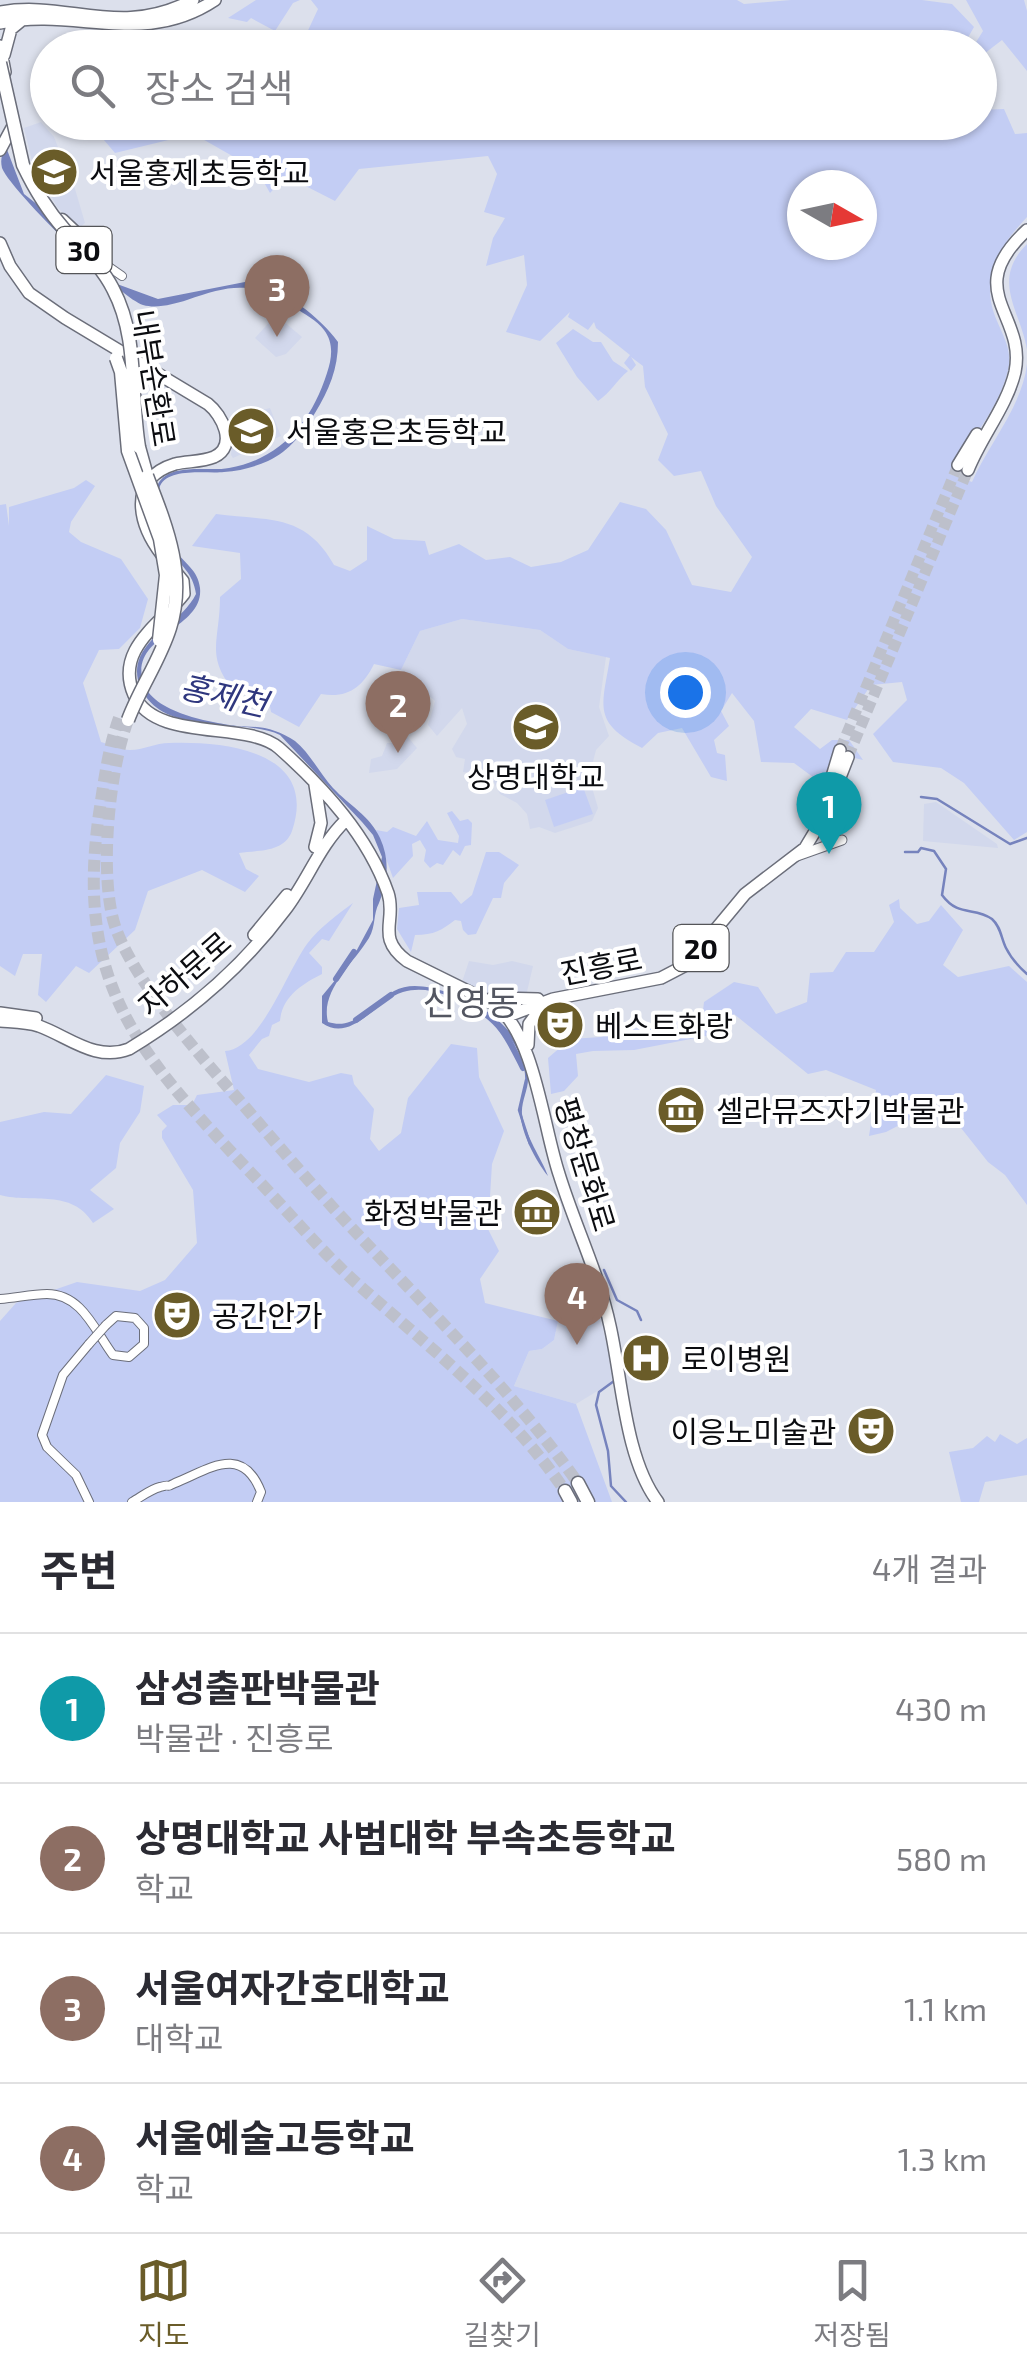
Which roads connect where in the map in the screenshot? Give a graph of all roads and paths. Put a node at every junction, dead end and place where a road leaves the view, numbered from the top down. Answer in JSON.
{"nodes":[{"id":1,"x":194,"y":0,"type":"edge"},
{"id":2,"x":215,"y":0,"type":"edge"},
{"id":3,"x":4,"y":9,"type":"edge"},
{"id":4,"x":23,"y":19,"type":"junction"},
{"id":5,"x":0,"y":23,"type":"edge"},
{"id":6,"x":1,"y":56,"type":"edge"},
{"id":7,"x":0,"y":85,"type":"edge"},
{"id":8,"x":6,"y":136,"type":"edge"},
{"id":9,"x":53,"y":212,"type":"joint"},
{"id":10,"x":1027,"y":230,"type":"edge"},
{"id":11,"x":0,"y":242,"type":"edge"},
{"id":12,"x":122,"y":276,"type":"dead end"},
{"id":13,"x":114,"y":352,"type":"junction"},
{"id":14,"x":133,"y":388,"type":"junction"},
{"id":15,"x":136,"y":448,"type":"junction"},
{"id":16,"x":963,"y":468,"type":"tunnel mouth"},
{"id":17,"x":144,"y":477,"type":"junction"},
{"id":18,"x":160,"y":640,"type":"junction"},
{"id":19,"x":844,"y":754,"type":"tunnel mouth"},
{"id":20,"x":324,"y":802,"type":"junction"},
{"id":21,"x":344,"y":817,"type":"junction"},
{"id":22,"x":359,"y":834,"type":"junction"},
{"id":23,"x":328,"y":838,"type":"junction"},
{"id":24,"x":315,"y":846,"type":"junction"},
{"id":25,"x":473,"y":993,"type":"junction"},
{"id":26,"x":553,"y":999,"type":"junction"},
{"id":27,"x":508,"y":1016,"type":"junction"},
{"id":28,"x":0,"y":1019,"type":"edge"},
{"id":29,"x":532,"y":1069,"type":"junction"},
{"id":30,"x":0,"y":1299,"type":"edge"},
{"id":31,"x":572,"y":1492,"type":"tunnel mouth"},
{"id":32,"x":89,"y":1502,"type":"edge"},
{"id":33,"x":132,"y":1502,"type":"edge"},
{"id":34,"x":257,"y":1502,"type":"edge"},
{"id":35,"x":588,"y":1502,"type":"edge"},
{"id":36,"x":658,"y":1502,"type":"edge"}],
"edges":[{"from":1,"to":3,"type":"main road"},
{"from":2,"to":4,"type":"main road"},
{"from":4,"to":5,"type":"main road"},
{"from":4,"to":6,"type":"main road"},
{"from":6,"to":8,"type":"main road"},
{"from":6,"to":14,"type":"highway","name":"내부순환로","number":"30","bridge":true},
{"from":7,"to":8,"type":"main road"},
{"from":7,"to":15,"type":"highway","name":"내부순환로","number":"30","bridge":true},
{"from":8,"to":9,"type":"street"},
{"from":8,"to":12,"type":"street"},
{"from":9,"to":14,"type":"highway","bridge":true},
{"from":10,"to":16,"type":"main road"},
{"from":11,"to":13,"type":"main road"},
{"from":13,"to":18,"type":"highway","bridge":true},
{"from":13,"to":20,"type":"main road"},
{"from":14,"to":15,"type":"highway","name":"내부순환로","number":"30","bridge":true},
{"from":15,"to":17,"type":"highway","name":"내부순환로","number":"30"},
{"from":17,"to":18,"type":"highway","name":"내부순환로","number":"30","bridge":true},
{"from":17,"to":18,"type":"highway","name":"내부순환로","number":"30","bridge":true},
{"from":19,"to":26,"type":"main road","name":"진흥로","number":"20"},
{"from":20,"to":21,"type":"main road"},
{"from":20,"to":24,"type":"main road"},
{"from":21,"to":22,"type":"main road"},
{"from":21,"to":23,"type":"main road","name":"자하문로"},
{"from":21,"to":24,"type":"main road","name":"자하문로"},
{"from":22,"to":23,"type":"main road"},
{"from":22,"to":25,"type":"main road"},
{"from":23,"to":28,"type":"main road","name":"자하문로"},
{"from":24,"to":28,"type":"main road","name":"자하문로"},
{"from":25,"to":26,"type":"main road"},
{"from":25,"to":27,"type":"main road"},
{"from":26,"to":27,"type":"main road","name":"진흥로","number":"20"},
{"from":26,"to":29,"type":"main road"},
{"from":27,"to":29,"type":"main road","name":"평창문화로"},
{"from":29,"to":36,"type":"main road","name":"평창문화로"},
{"from":30,"to":32,"type":"street","bridge":true},
{"from":31,"to":35,"type":"highway"},
{"from":33,"to":34,"type":"street"}]}
